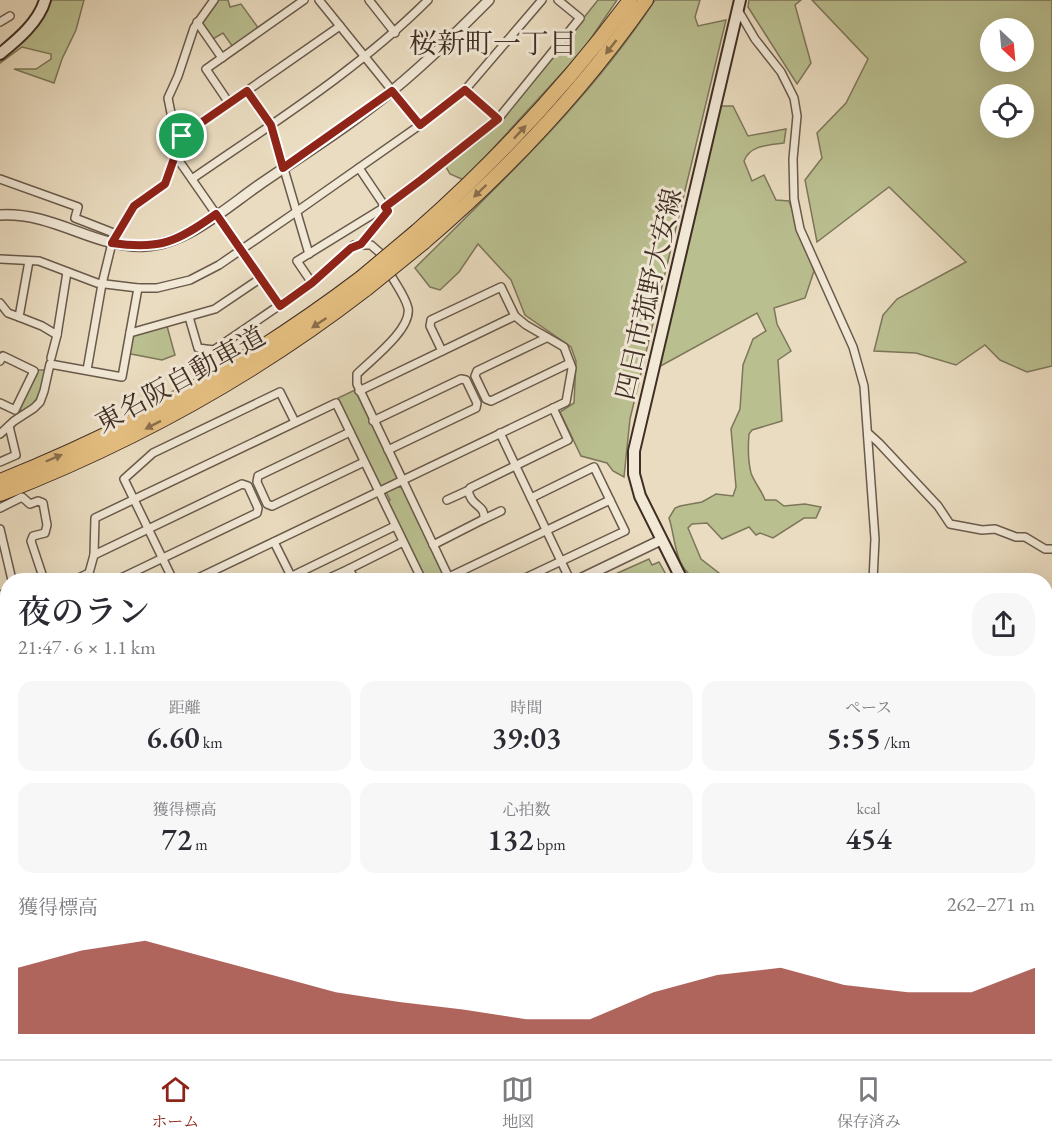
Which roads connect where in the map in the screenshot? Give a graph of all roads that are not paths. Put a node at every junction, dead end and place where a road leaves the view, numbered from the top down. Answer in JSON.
{"nodes":[{"id":1,"x":45,"y":0,"type":"edge"},
{"id":2,"x":214,"y":0,"type":"edge"},
{"id":3,"x":304,"y":0,"type":"edge"},
{"id":4,"x":319,"y":0,"type":"edge"},
{"id":5,"x":370,"y":0,"type":"edge"},
{"id":6,"x":428,"y":0,"type":"edge"},
{"id":7,"x":489,"y":0,"type":"edge"},
{"id":8,"x":542,"y":0,"type":"edge"},
{"id":9,"x":558,"y":0,"type":"edge"},
{"id":10,"x":630,"y":0,"type":"edge"},
{"id":11,"x":646,"y":0,"type":"edge"},
{"id":12,"x":739,"y":3,"type":"edge"},
{"id":13,"x":10,"y":16,"type":"dead end"},
{"id":14,"x":0,"y":22,"type":"edge"},
{"id":15,"x":197,"y":22,"type":"junction"},
{"id":16,"x":340,"y":26,"type":"junction"},
{"id":17,"x":395,"y":33,"type":"junction"},
{"id":18,"x":0,"y":54,"type":"edge"},
{"id":19,"x":365,"y":57,"type":"junction"},
{"id":20,"x":222,"y":58,"type":"junction"},
{"id":21,"x":465,"y":90,"type":"junction"},
{"id":22,"x":247,"y":91,"type":"junction"},
{"id":23,"x":392,"y":91,"type":"junction"},
{"id":24,"x":229,"y":104,"type":"junction"},
{"id":25,"x":498,"y":119,"type":"junction"},
{"id":26,"x":271,"y":125,"type":"junction"},
{"id":27,"x":420,"y":125,"type":"junction"},
{"id":28,"x":182,"y":136,"type":"junction"},
{"id":29,"x":175,"y":155,"type":"junction"},
{"id":30,"x":283,"y":168,"type":"junction"},
{"id":31,"x":359,"y":168,"type":"junction"},
{"id":32,"x":0,"y":179,"type":"edge"},
{"id":33,"x":192,"y":179,"type":"junction"},
{"id":34,"x":385,"y":207,"type":"junction"},
{"id":35,"x":296,"y":212,"type":"junction"},
{"id":36,"x":216,"y":214,"type":"junction"},
{"id":37,"x":0,"y":215,"type":"edge"},
{"id":38,"x":116,"y":234,"type":"junction"},
{"id":39,"x":420,"y":236,"type":"junction"},
{"id":40,"x":112,"y":243,"type":"junction"},
{"id":41,"x":361,"y":244,"type":"junction"},
{"id":42,"x":240,"y":250,"type":"junction"},
{"id":43,"x":309,"y":254,"type":"junction"},
{"id":44,"x":0,"y":259,"type":"edge"},
{"id":45,"x":29,"y":261,"type":"junction"},
{"id":46,"x":67,"y":272,"type":"junction"},
{"id":47,"x":261,"y":278,"type":"junction"},
{"id":48,"x":312,"y":283,"type":"junction"},
{"id":49,"x":364,"y":283,"type":"junction"},
{"id":50,"x":102,"y":284,"type":"junction"},
{"id":51,"x":138,"y":288,"type":"junction"},
{"id":52,"x":0,"y":303,"type":"edge"},
{"id":53,"x":280,"y":306,"type":"junction"},
{"id":54,"x":189,"y":316,"type":"junction"},
{"id":55,"x":515,"y":316,"type":"junction"},
{"id":56,"x":19,"y":317,"type":"junction"},
{"id":57,"x":130,"y":333,"type":"junction"},
{"id":58,"x":57,"y":335,"type":"junction"},
{"id":59,"x":546,"y":338,"type":"junction"},
{"id":60,"x":442,"y":351,"type":"junction"},
{"id":61,"x":51,"y":358,"type":"dead end"},
{"id":62,"x":0,"y":361,"type":"edge"},
{"id":63,"x":570,"y":363,"type":"junction"},
{"id":64,"x":87,"y":370,"type":"junction"},
{"id":65,"x":476,"y":376,"type":"junction"},
{"id":66,"x":466,"y":380,"type":"junction"},
{"id":67,"x":358,"y":391,"type":"junction"},
{"id":68,"x":486,"y":399,"type":"junction"},
{"id":69,"x":0,"y":403,"type":"edge"},
{"id":70,"x":477,"y":403,"type":"junction"},
{"id":71,"x":553,"y":408,"type":"junction"},
{"id":72,"x":373,"y":421,"type":"junction"},
{"id":73,"x":295,"y":422,"type":"junction"},
{"id":74,"x":9,"y":426,"type":"junction"},
{"id":75,"x":350,"y":432,"type":"junction"},
{"id":76,"x":500,"y":433,"type":"junction"},
{"id":77,"x":868,"y":434,"type":"junction"},
{"id":78,"x":0,"y":435,"type":"edge"},
{"id":79,"x":388,"y":450,"type":"junction"},
{"id":80,"x":0,"y":462,"type":"edge"},
{"id":81,"x":364,"y":462,"type":"junction"},
{"id":82,"x":515,"y":466,"type":"junction"},
{"id":83,"x":402,"y":480,"type":"junction"},
{"id":84,"x":0,"y":481,"type":"edge"},
{"id":85,"x":257,"y":482,"type":"junction"},
{"id":86,"x":248,"y":486,"type":"junction"},
{"id":87,"x":469,"y":490,"type":"junction"},
{"id":88,"x":378,"y":491,"type":"junction"},
{"id":89,"x":0,"y":494,"type":"edge"},
{"id":90,"x":531,"y":498,"type":"junction"},
{"id":91,"x":134,"y":500,"type":"junction"},
{"id":92,"x":447,"y":500,"type":"dead end"},
{"id":93,"x":610,"y":500,"type":"junction"},
{"id":94,"x":267,"y":504,"type":"junction"},
{"id":95,"x":0,"y":508,"type":"edge"},
{"id":96,"x":258,"y":508,"type":"junction"},
{"id":97,"x":501,"y":511,"type":"dead end"},
{"id":98,"x":484,"y":519,"type":"junction"},
{"id":99,"x":395,"y":526,"type":"junction"},
{"id":100,"x":0,"y":529,"type":"edge"},
{"id":101,"x":149,"y":529,"type":"junction"},
{"id":102,"x":546,"y":530,"type":"junction"},
{"id":103,"x":661,"y":540,"type":"junction"},
{"id":104,"x":274,"y":542,"type":"junction"},
{"id":105,"x":403,"y":542,"type":"junction"},
{"id":106,"x":433,"y":545,"type":"junction"},
{"id":107,"x":1052,"y":549,"type":"edge"},
{"id":108,"x":94,"y":555,"type":"junction"},
{"id":109,"x":163,"y":558,"type":"junction"},
{"id":110,"x":561,"y":561,"type":"junction"},
{"id":111,"x":349,"y":569,"type":"junction"},
{"id":112,"x":10,"y":573,"type":"edge"},
{"id":113,"x":42,"y":573,"type":"edge"},
{"id":114,"x":89,"y":573,"type":"edge"},
{"id":115,"x":132,"y":573,"type":"edge"},
{"id":116,"x":170,"y":573,"type":"edge"},
{"id":117,"x":209,"y":573,"type":"edge"},
{"id":118,"x":289,"y":573,"type":"edge"},
{"id":119,"x":304,"y":573,"type":"edge"},
{"id":120,"x":340,"y":573,"type":"edge"},
{"id":121,"x":351,"y":573,"type":"edge"},
{"id":122,"x":418,"y":573,"type":"edge"},
{"id":123,"x":446,"y":573,"type":"edge"},
{"id":124,"x":461,"y":573,"type":"edge"},
{"id":125,"x":536,"y":573,"type":"edge"},
{"id":126,"x":567,"y":573,"type":"edge"},
{"id":127,"x":593,"y":573,"type":"edge"},
{"id":128,"x":678,"y":573,"type":"edge"},
{"id":129,"x":873,"y":573,"type":"edge"}],
"edges":[{"from":1,"to":18,"type":"main road"},
{"from":2,"to":15,"type":"street"},
{"from":3,"to":20,"type":"street"},
{"from":4,"to":16,"type":"street"},
{"from":5,"to":17,"type":"street"},
{"from":6,"to":17,"type":"street"},
{"from":7,"to":23,"type":"street"},
{"from":8,"to":21,"type":"street"},
{"from":9,"to":25,"type":"street"},
{"from":39,"to":10,"type":"highway","name":"東名阪自動車道","one_way":true},
{"from":11,"to":39,"type":"highway","name":"東名阪自動車道","one_way":true},
{"from":12,"to":77,"type":"street"},
{"from":12,"to":103,"type":"main road","name":"四日市菰野大安線"},
{"from":13,"to":14,"type":"street"},
{"from":15,"to":20,"type":"street"},
{"from":15,"to":28,"type":"street"},
{"from":16,"to":19,"type":"street"},
{"from":16,"to":22,"type":"street"},
{"from":17,"to":19,"type":"street"},
{"from":19,"to":23,"type":"street"},
{"from":19,"to":26,"type":"street"},
{"from":20,"to":24,"type":"street"},
{"from":21,"to":25,"type":"street"},
{"from":21,"to":27,"type":"street"},
{"from":22,"to":24,"type":"street"},
{"from":22,"to":26,"type":"street"},
{"from":23,"to":27,"type":"street"},
{"from":23,"to":30,"type":"street"},
{"from":24,"to":28,"type":"street"},
{"from":25,"to":34,"type":"street"},
{"from":26,"to":30,"type":"street"},
{"from":26,"to":33,"type":"street"},
{"from":27,"to":31,"type":"street"},
{"from":28,"to":29,"type":"street"},
{"from":29,"to":33,"type":"street"},
{"from":29,"to":38,"type":"street"},
{"from":30,"to":35,"type":"street"},
{"from":30,"to":36,"type":"street"},
{"from":31,"to":34,"type":"street"},
{"from":31,"to":35,"type":"street"},
{"from":32,"to":38,"type":"street"},
{"from":33,"to":36,"type":"street"},
{"from":34,"to":41,"type":"street"},
{"from":34,"to":43,"type":"street"},
{"from":35,"to":42,"type":"street"},
{"from":35,"to":43,"type":"street"},
{"from":36,"to":40,"type":"street"},
{"from":36,"to":42,"type":"street"},
{"from":37,"to":40,"type":"street"},
{"from":38,"to":40,"type":"street"},
{"from":39,"to":49,"type":"highway","name":"東名阪自動車道","bridge":true},
{"from":40,"to":50,"type":"street"},
{"from":41,"to":48,"type":"street"},
{"from":41,"to":67,"type":"street"},
{"from":42,"to":47,"type":"street"},
{"from":42,"to":51,"type":"street"},
{"from":43,"to":48,"type":"street"},
{"from":44,"to":45,"type":"street"},
{"from":45,"to":46,"type":"street"},
{"from":45,"to":56,"type":"street"},
{"from":46,"to":50,"type":"street"},
{"from":46,"to":58,"type":"street"},
{"from":47,"to":53,"type":"street"},
{"from":47,"to":54,"type":"street"},
{"from":48,"to":53,"type":"street"},
{"from":84,"to":49,"type":"highway","name":"東名阪自動車道","one_way":true},
{"from":49,"to":89,"type":"highway","name":"東名阪自動車道","one_way":true},
{"from":50,"to":51,"type":"street"},
{"from":50,"to":64,"type":"street"},
{"from":51,"to":57,"type":"street"},
{"from":52,"to":56,"type":"street"},
{"from":53,"to":54,"type":"street"},
{"from":54,"to":57,"type":"street"},
{"from":55,"to":59,"type":"street"},
{"from":55,"to":60,"type":"street"},
{"from":55,"to":60,"type":"street"},
{"from":56,"to":58,"type":"street"},
{"from":57,"to":64,"type":"street"},
{"from":58,"to":61,"type":"street"},
{"from":59,"to":63,"type":"street"},
{"from":59,"to":65,"type":"street"},
{"from":60,"to":67,"type":"street"},
{"from":62,"to":69,"type":"street"},
{"from":63,"to":68,"type":"street"},
{"from":63,"to":71,"type":"street"},
{"from":64,"to":74,"type":"street"},
{"from":65,"to":66,"type":"street"},
{"from":65,"to":68,"type":"street"},
{"from":66,"to":70,"type":"street"},
{"from":66,"to":72,"type":"street"},
{"from":67,"to":72,"type":"street"},
{"from":68,"to":70,"type":"street"},
{"from":70,"to":79,"type":"street"},
{"from":71,"to":76,"type":"street"},
{"from":71,"to":82,"type":"street"},
{"from":72,"to":79,"type":"street"},
{"from":73,"to":75,"type":"street"},
{"from":73,"to":91,"type":"street"},
{"from":73,"to":91,"type":"street"},
{"from":74,"to":78,"type":"street"},
{"from":74,"to":80,"type":"street"},
{"from":75,"to":81,"type":"street"},
{"from":75,"to":85,"type":"street"},
{"from":76,"to":82,"type":"street"},
{"from":76,"to":83,"type":"street"},
{"from":77,"to":107,"type":"street"},
{"from":77,"to":129,"type":"street"},
{"from":79,"to":83,"type":"street"},
{"from":81,"to":88,"type":"street"},
{"from":81,"to":94,"type":"street"},
{"from":82,"to":87,"type":"street"},
{"from":82,"to":90,"type":"street"},
{"from":83,"to":88,"type":"street"},
{"from":83,"to":106,"type":"street"},
{"from":85,"to":86,"type":"street"},
{"from":85,"to":94,"type":"street"},
{"from":86,"to":96,"type":"street"},
{"from":86,"to":101,"type":"street"},
{"from":87,"to":92,"type":"street"},
{"from":87,"to":98,"type":"street"},
{"from":88,"to":99,"type":"street"},
{"from":88,"to":104,"type":"street"},
{"from":90,"to":93,"type":"street"},
{"from":90,"to":102,"type":"street"},
{"from":91,"to":101,"type":"street"},
{"from":91,"to":108,"type":"street"},
{"from":93,"to":102,"type":"street"},
{"from":93,"to":110,"type":"street"},
{"from":94,"to":96,"type":"street"},
{"from":95,"to":113,"type":"street"},
{"from":96,"to":109,"type":"street"},
{"from":97,"to":98,"type":"street"},
{"from":98,"to":106,"type":"street"},
{"from":99,"to":105,"type":"street"},
{"from":99,"to":119,"type":"street"},
{"from":100,"to":112,"type":"street"},
{"from":101,"to":108,"type":"street"},
{"from":101,"to":109,"type":"street"},
{"from":102,"to":110,"type":"street"},
{"from":102,"to":124,"type":"street"},
{"from":103,"to":127,"type":"street"},
{"from":103,"to":128,"type":"main road","name":"四日市菰野大安線"},
{"from":104,"to":117,"type":"street"},
{"from":104,"to":118,"type":"street"},
{"from":105,"to":111,"type":"street"},
{"from":105,"to":122,"type":"street"},
{"from":106,"to":123,"type":"street"},
{"from":108,"to":114,"type":"street"},
{"from":109,"to":115,"type":"street"},
{"from":109,"to":116,"type":"street"},
{"from":110,"to":125,"type":"street"},
{"from":110,"to":126,"type":"street"},
{"from":111,"to":120,"type":"street"},
{"from":111,"to":121,"type":"street"}]}
